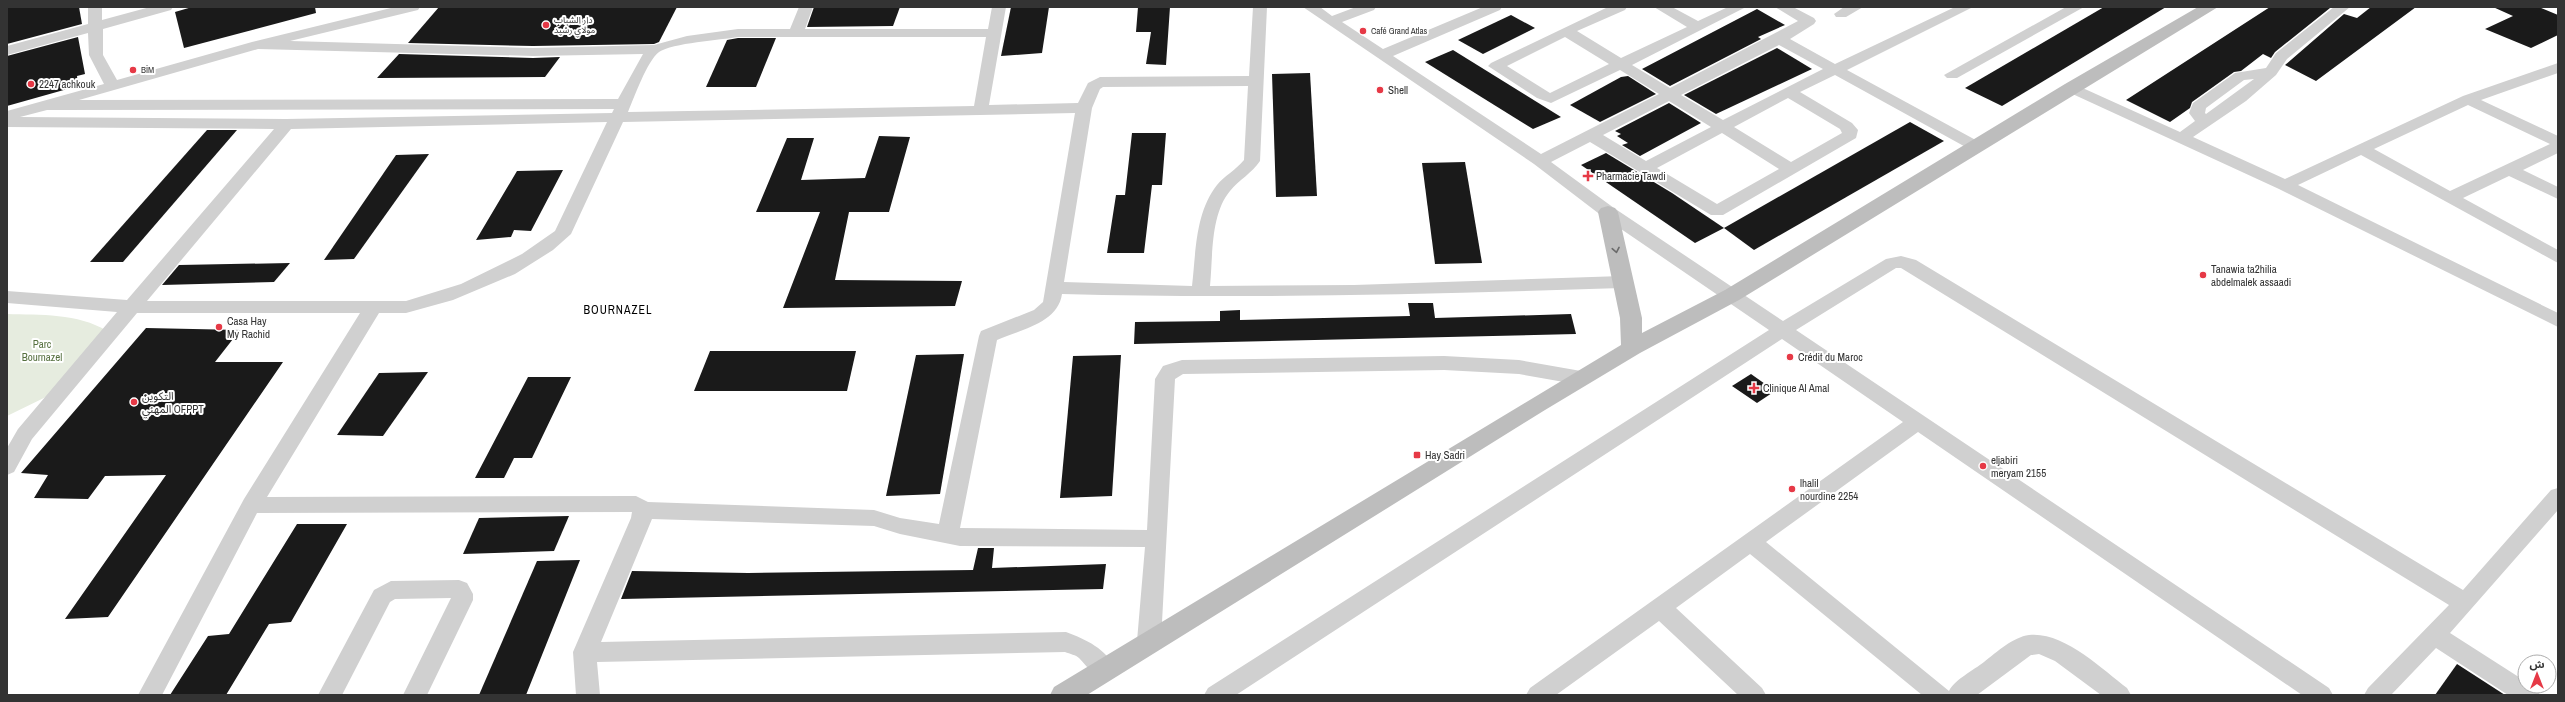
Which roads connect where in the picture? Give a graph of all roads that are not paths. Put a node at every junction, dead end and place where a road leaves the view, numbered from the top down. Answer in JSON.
{"nodes":[{"id":1,"x":95,"y":7,"type":"edge"},
{"id":2,"x":166,"y":7,"type":"edge"},
{"id":3,"x":413,"y":7,"type":"edge"},
{"id":4,"x":806,"y":7,"type":"edge"},
{"id":5,"x":999,"y":7,"type":"edge"},
{"id":6,"x":1260,"y":7,"type":"edge"},
{"id":7,"x":1310,"y":7,"type":"edge"},
{"id":8,"x":1369,"y":7,"type":"edge"},
{"id":9,"x":1495,"y":7,"type":"edge"},
{"id":10,"x":1620,"y":7,"type":"edge"},
{"id":11,"x":1661,"y":7,"type":"edge"},
{"id":12,"x":1739,"y":7,"type":"edge"},
{"id":13,"x":1782,"y":7,"type":"edge"},
{"id":14,"x":1856,"y":7,"type":"edge"},
{"id":15,"x":1966,"y":7,"type":"edge"},
{"id":16,"x":2077,"y":7,"type":"edge"},
{"id":17,"x":2210,"y":7,"type":"edge"},
{"id":18,"x":2339,"y":8,"type":"edge"},
{"id":19,"x":1841,"y":14,"type":"dead end"},
{"id":20,"x":1332,"y":21,"type":"junction"},
{"id":21,"x":96,"y":26,"type":"junction"},
{"id":22,"x":1698,"y":28,"type":"junction"},
{"id":23,"x":1566,"y":31,"type":"junction"},
{"id":24,"x":796,"y":32,"type":"junction"},
{"id":25,"x":994,"y":33,"type":"junction"},
{"id":26,"x":1779,"y":38,"type":"junction"},
{"id":27,"x":257,"y":45,"type":"junction"},
{"id":28,"x":654,"y":49,"type":"junction"},
{"id":29,"x":7,"y":51,"type":"edge"},
{"id":30,"x":1382,"y":55,"type":"junction"},
{"id":31,"x":1620,"y":65,"type":"junction"},
{"id":32,"x":2558,"y":68,"type":"edge"},
{"id":33,"x":1835,"y":70,"type":"junction"},
{"id":34,"x":1952,"y":75,"type":"dead end"},
{"id":35,"x":1256,"y":81,"type":"junction"},
{"id":36,"x":113,"y":86,"type":"junction"},
{"id":37,"x":2071,"y":88,"type":"junction"},
{"id":38,"x":1788,"y":92,"type":"junction"},
{"id":39,"x":1673,"y":94,"type":"junction"},
{"id":40,"x":2468,"y":99,"type":"junction"},
{"id":41,"x":47,"y":105,"type":"junction"},
{"id":42,"x":982,"y":108,"type":"junction"},
{"id":43,"x":1084,"y":108,"type":"junction"},
{"id":44,"x":620,"y":111,"type":"junction"},
{"id":45,"x":7,"y":116,"type":"edge"},
{"id":46,"x":7,"y":122,"type":"edge"},
{"id":47,"x":286,"y":124,"type":"junction"},
{"id":48,"x":1723,"y":127,"type":"junction"},
{"id":49,"x":1591,"y":135,"type":"junction"},
{"id":50,"x":2180,"y":138,"type":"junction"},
{"id":51,"x":2558,"y":142,"type":"edge"},
{"id":52,"x":1977,"y":147,"type":"junction"},
{"id":53,"x":2558,"y":147,"type":"edge"},
{"id":54,"x":2362,"y":149,"type":"junction"},
{"id":55,"x":1540,"y":161,"type":"junction"},
{"id":56,"x":1645,"y":168,"type":"junction"},
{"id":57,"x":1791,"y":169,"type":"junction"},
{"id":58,"x":2510,"y":170,"type":"junction"},
{"id":59,"x":2285,"y":185,"type":"junction"},
{"id":60,"x":2558,"y":194,"type":"edge"},
{"id":61,"x":2451,"y":198,"type":"junction"},
{"id":62,"x":1608,"y":212,"type":"junction"},
{"id":63,"x":2558,"y":257,"type":"edge"},
{"id":64,"x":1622,"y":282,"type":"junction"},
{"id":65,"x":1055,"y":288,"type":"junction"},
{"id":66,"x":1200,"y":292,"type":"junction"},
{"id":67,"x":1732,"y":295,"type":"junction"},
{"id":68,"x":7,"y":297,"type":"edge"},
{"id":69,"x":132,"y":306,"type":"junction"},
{"id":70,"x":373,"y":308,"type":"junction"},
{"id":71,"x":2558,"y":321,"type":"edge"},
{"id":72,"x":1782,"y":330,"type":"junction"},
{"id":73,"x":1632,"y":348,"type":"junction"},
{"id":74,"x":1581,"y":378,"type":"junction"},
{"id":75,"x":1919,"y":421,"type":"junction"},
{"id":76,"x":16,"y":434,"type":"edge"},
{"id":77,"x":7,"y":467,"type":"edge"},
{"id":78,"x":2558,"y":496,"type":"edge"},
{"id":79,"x":250,"y":505,"type":"junction"},
{"id":80,"x":644,"y":510,"type":"junction"},
{"id":81,"x":951,"y":534,"type":"junction"},
{"id":82,"x":1157,"y":539,"type":"junction"},
{"id":83,"x":1751,"y":542,"type":"junction"},
{"id":84,"x":2465,"y":602,"type":"junction"},
{"id":85,"x":1660,"y":608,"type":"junction"},
{"id":86,"x":2434,"y":635,"type":"junction"},
{"id":87,"x":1149,"y":641,"type":"junction"},
{"id":88,"x":585,"y":652,"type":"junction"},
{"id":89,"x":1104,"y":669,"type":"junction"},
{"id":90,"x":150,"y":695,"type":"edge"},
{"id":91,"x":330,"y":695,"type":"edge"},
{"id":92,"x":415,"y":695,"type":"edge"},
{"id":93,"x":588,"y":695,"type":"edge"},
{"id":94,"x":1064,"y":695,"type":"edge"},
{"id":95,"x":1216,"y":695,"type":"edge"},
{"id":96,"x":1538,"y":695,"type":"edge"},
{"id":97,"x":1754,"y":695,"type":"edge"},
{"id":98,"x":1939,"y":695,"type":"edge"},
{"id":99,"x":1959,"y":695,"type":"edge"},
{"id":100,"x":2119,"y":695,"type":"edge"},
{"id":101,"x":2321,"y":695,"type":"edge"},
{"id":102,"x":2376,"y":695,"type":"edge"},
{"id":103,"x":2528,"y":695,"type":"edge"}],
"edges":[{"from":1,"to":21,"type":"street"},
{"from":2,"to":21,"type":"street"},
{"from":3,"to":27,"type":"street"},
{"from":4,"to":24,"type":"street"},
{"from":5,"to":25,"type":"street"},
{"from":6,"to":35,"type":"street"},
{"from":7,"to":20,"type":"street"},
{"from":8,"to":20,"type":"street"},
{"from":9,"to":30,"type":"street"},
{"from":10,"to":23,"type":"street"},
{"from":11,"to":22,"type":"street"},
{"from":12,"to":22,"type":"street"},
{"from":13,"to":26,"type":"street"},
{"from":14,"to":19,"type":"street"},
{"from":15,"to":33,"type":"street"},
{"from":16,"to":34,"type":"street"},
{"from":17,"to":37,"type":"street"},
{"from":18,"to":50,"type":"street"},
{"from":20,"to":30,"type":"street"},
{"from":21,"to":29,"type":"street"},
{"from":21,"to":36,"type":"street"},
{"from":22,"to":31,"type":"street"},
{"from":23,"to":31,"type":"street"},
{"from":23,"to":31,"type":"street"},
{"from":24,"to":25,"type":"street"},
{"from":24,"to":28,"type":"street"},
{"from":25,"to":42,"type":"street"},
{"from":26,"to":33,"type":"street"},
{"from":26,"to":39,"type":"street"},
{"from":27,"to":28,"type":"street"},
{"from":27,"to":36,"type":"street"},
{"from":28,"to":44,"type":"street"},
{"from":30,"to":55,"type":"street"},
{"from":31,"to":39,"type":"street"},
{"from":32,"to":40,"type":"street"},
{"from":33,"to":38,"type":"street"},
{"from":33,"to":52,"type":"street"},
{"from":35,"to":43,"type":"street"},
{"from":35,"to":66,"type":"street"},
{"from":36,"to":41,"type":"street"},
{"from":37,"to":50,"type":"street"},
{"from":37,"to":52,"type":"street"},
{"from":38,"to":48,"type":"street"},
{"from":38,"to":57,"type":"street"},
{"from":39,"to":48,"type":"street"},
{"from":39,"to":49,"type":"street"},
{"from":40,"to":51,"type":"street"},
{"from":40,"to":54,"type":"street"},
{"from":41,"to":44,"type":"street"},
{"from":41,"to":45,"type":"street"},
{"from":42,"to":43,"type":"street"},
{"from":42,"to":44,"type":"street"},
{"from":43,"to":65,"type":"street"},
{"from":44,"to":47,"type":"street"},
{"from":44,"to":70,"type":"street"},
{"from":46,"to":47,"type":"street"},
{"from":47,"to":69,"type":"street"},
{"from":48,"to":56,"type":"street"},
{"from":48,"to":57,"type":"street"},
{"from":49,"to":55,"type":"street"},
{"from":49,"to":56,"type":"street"},
{"from":50,"to":59,"type":"street"},
{"from":52,"to":67,"type":"street"},
{"from":53,"to":58,"type":"street"},
{"from":54,"to":59,"type":"street"},
{"from":54,"to":61,"type":"street"},
{"from":55,"to":62,"type":"street"},
{"from":56,"to":57,"type":"street"},
{"from":58,"to":60,"type":"street"},
{"from":58,"to":61,"type":"street"},
{"from":59,"to":71,"type":"street"},
{"from":61,"to":63,"type":"street"},
{"from":62,"to":64,"type":"street","one_way":true},
{"from":62,"to":67,"type":"street"},
{"from":64,"to":66,"type":"street"},
{"from":64,"to":73,"type":"street"},
{"from":65,"to":66,"type":"street"},
{"from":65,"to":81,"type":"street"},
{"from":67,"to":72,"type":"street"},
{"from":67,"to":73,"type":"street"},
{"from":68,"to":69,"type":"street"},
{"from":69,"to":70,"type":"street"},
{"from":69,"to":76,"type":"street"},
{"from":70,"to":79,"type":"street"},
{"from":72,"to":75,"type":"street"},
{"from":72,"to":84,"type":"street"},
{"from":72,"to":95,"type":"street"},
{"from":73,"to":74,"type":"street"},
{"from":74,"to":82,"type":"street"},
{"from":74,"to":87,"type":"street"},
{"from":75,"to":83,"type":"street"},
{"from":75,"to":101,"type":"street"},
{"from":76,"to":77,"type":"street"},
{"from":78,"to":84,"type":"street"},
{"from":79,"to":80,"type":"street"},
{"from":79,"to":90,"type":"street"},
{"from":80,"to":81,"type":"street"},
{"from":80,"to":88,"type":"street"},
{"from":81,"to":82,"type":"street"},
{"from":82,"to":87,"type":"street"},
{"from":83,"to":85,"type":"street"},
{"from":83,"to":98,"type":"street"},
{"from":84,"to":86,"type":"street"},
{"from":85,"to":96,"type":"street"},
{"from":85,"to":97,"type":"street"},
{"from":86,"to":102,"type":"street"},
{"from":86,"to":103,"type":"street"},
{"from":87,"to":89,"type":"street"},
{"from":88,"to":89,"type":"street"},
{"from":88,"to":93,"type":"street"},
{"from":89,"to":94,"type":"street"},
{"from":91,"to":92,"type":"street"},
{"from":99,"to":100,"type":"street"}]}
